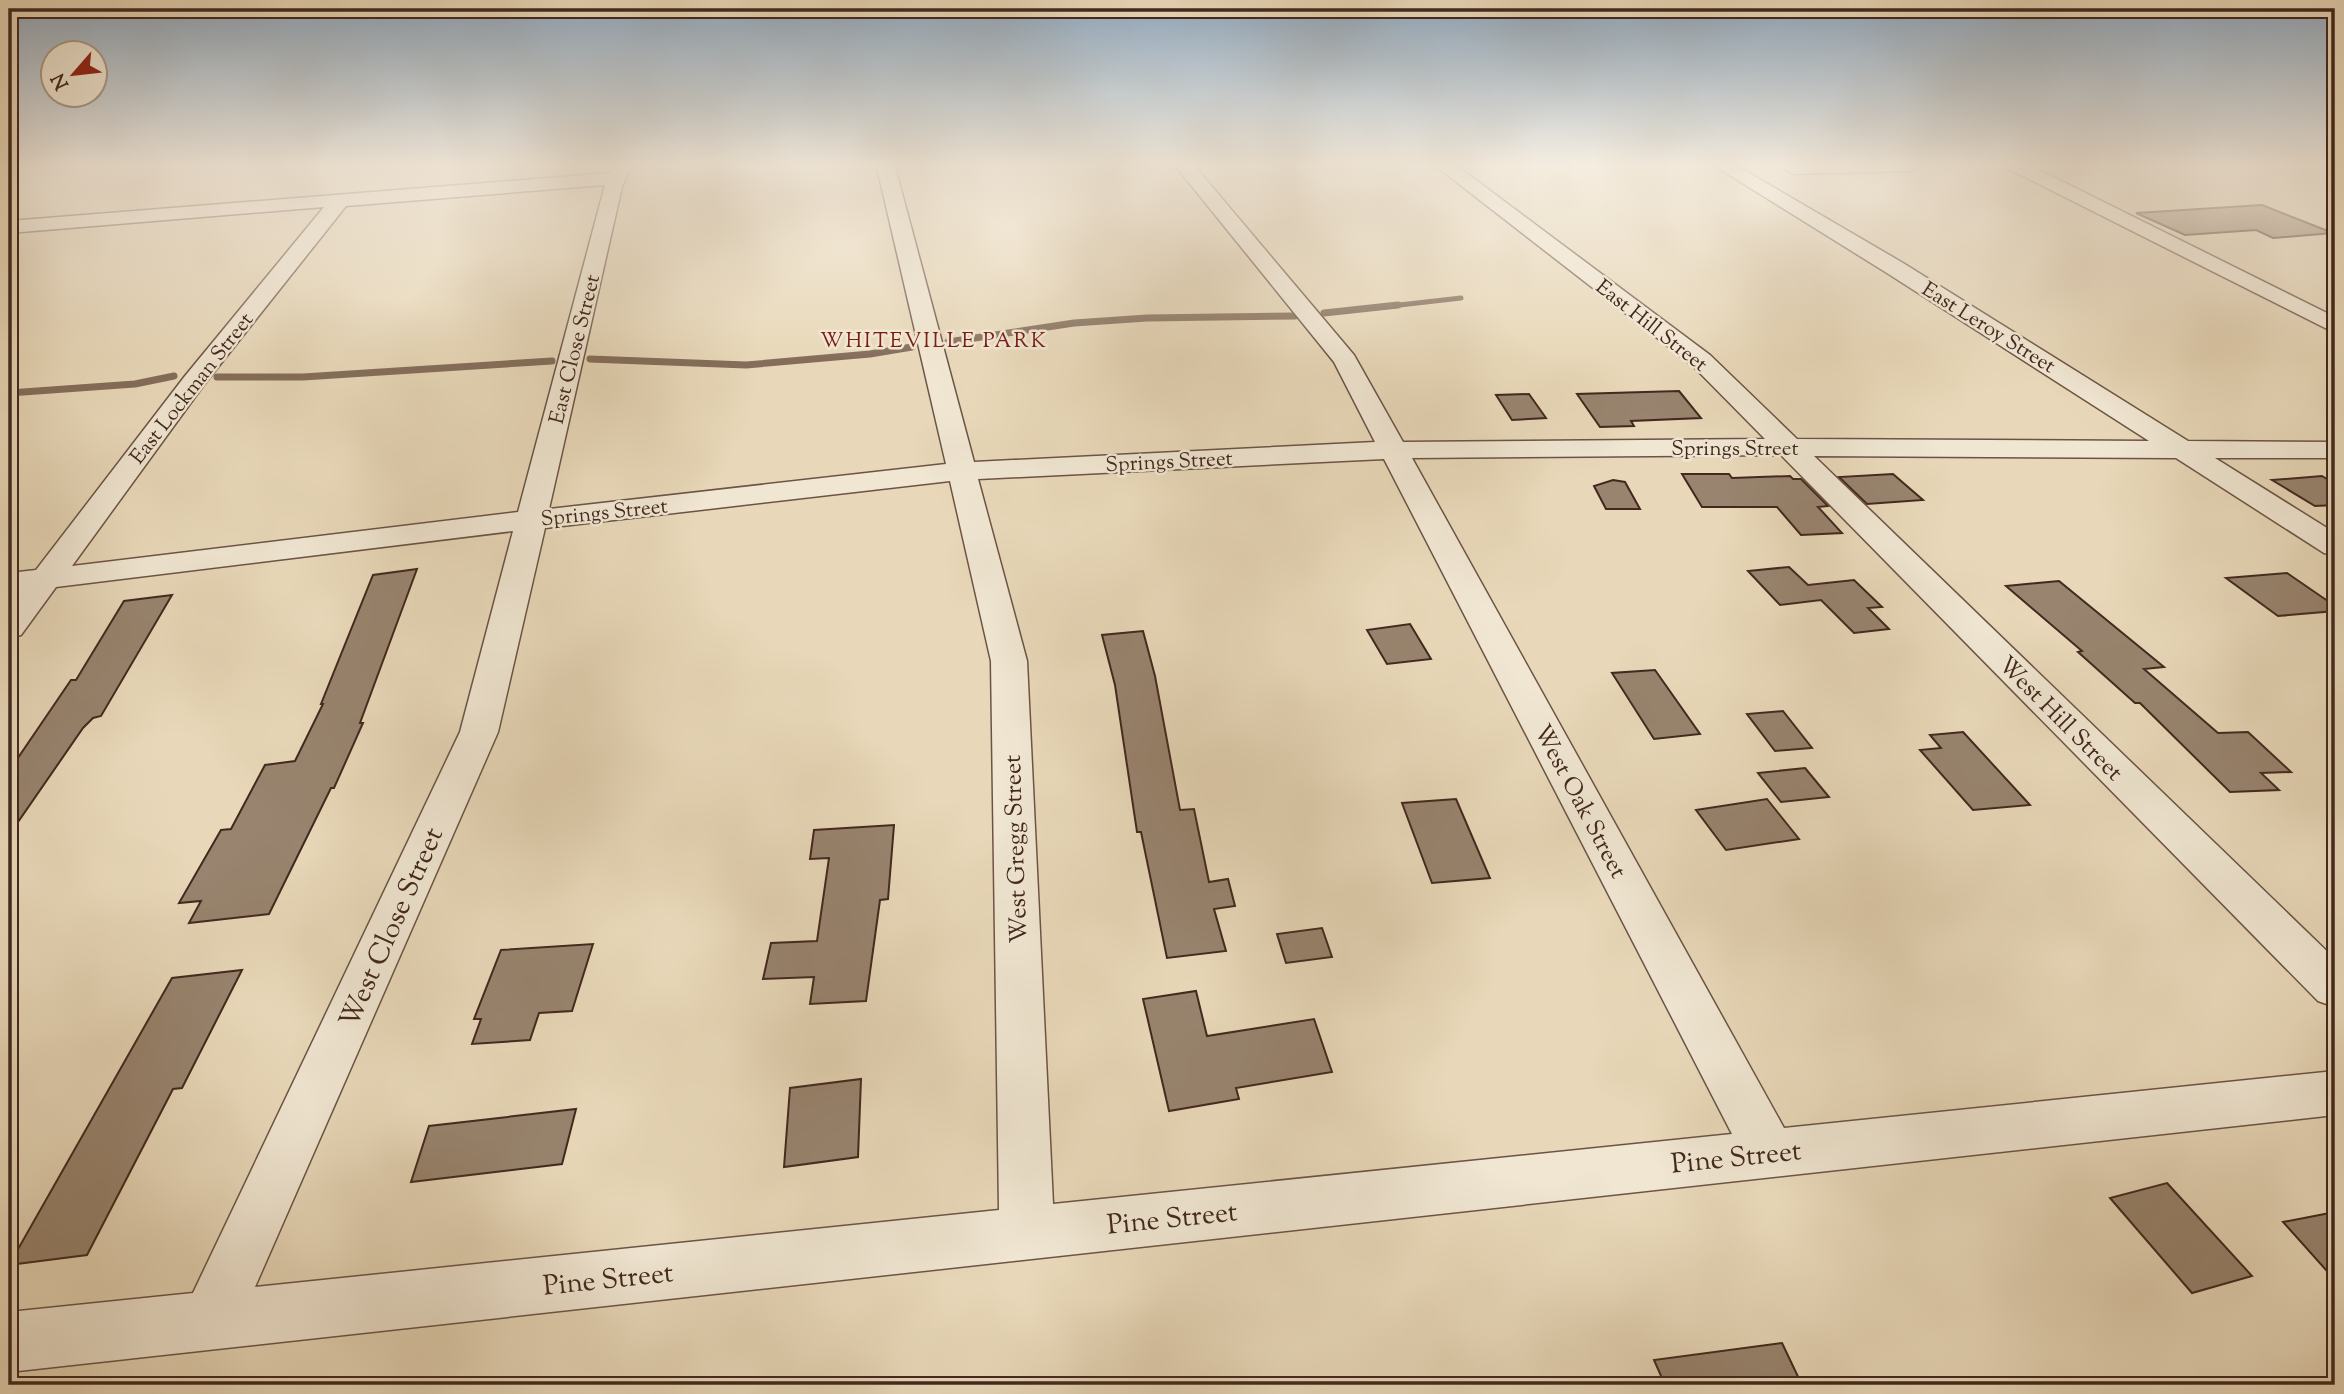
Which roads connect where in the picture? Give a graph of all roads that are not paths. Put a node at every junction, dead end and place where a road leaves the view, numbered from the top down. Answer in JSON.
{"nodes":[{"id":1,"x":23,"y":228,"type":"edge"},
{"id":2,"x":317,"y":228,"type":"edge"},
{"id":3,"x":608,"y":228,"type":"edge"},
{"id":4,"x":901,"y":228,"type":"edge"},
{"id":5,"x":1236,"y":228,"type":"edge"},
{"id":6,"x":1527,"y":228,"type":"edge"},
{"id":7,"x":1828,"y":228,"type":"edge"},
{"id":8,"x":2140,"y":228,"type":"edge"},
{"id":9,"x":9,"y":239,"type":"edge"},
{"id":10,"x":2335,"y":326,"type":"edge"},
{"id":11,"x":1787,"y":447,"type":"junction"},
{"id":12,"x":2185,"y":449,"type":"junction"},
{"id":13,"x":1394,"y":450,"type":"junction"},
{"id":14,"x":2335,"y":450,"type":"edge"},
{"id":15,"x":961,"y":471,"type":"junction"},
{"id":16,"x":531,"y":520,"type":"junction"},
{"id":17,"x":2335,"y":546,"type":"edge"},
{"id":18,"x":46,"y":579,"type":"junction"},
{"id":19,"x":9,"y":583,"type":"edge"},
{"id":20,"x":9,"y":628,"type":"edge"},
{"id":21,"x":2335,"y":988,"type":"edge"},
{"id":22,"x":2335,"y":1093,"type":"edge"},
{"id":23,"x":1769,"y":1152,"type":"junction"},
{"id":24,"x":1027,"y":1233,"type":"junction"},
{"id":25,"x":211,"y":1320,"type":"junction"},
{"id":26,"x":9,"y":1342,"type":"edge"}],
"edges":[{"from":1,"to":9,"type":"street"},
{"from":2,"to":18,"type":"street","name":"East Lockman Street"},
{"from":3,"to":16,"type":"street","name":"East Close Street"},
{"from":4,"to":15,"type":"street","name":"West Gregg Street"},
{"from":5,"to":13,"type":"street","name":"West Oak Street"},
{"from":6,"to":11,"type":"street","name":"East Hill Street"},
{"from":7,"to":12,"type":"street","name":"East Leroy Street"},
{"from":8,"to":10,"type":"street"},
{"from":11,"to":12,"type":"street","name":"Springs Street"},
{"from":11,"to":13,"type":"street","name":"Springs Street"},
{"from":11,"to":21,"type":"street","name":"West Hill Street"},
{"from":12,"to":14,"type":"street","name":"Springs Street"},
{"from":12,"to":17,"type":"street"},
{"from":13,"to":15,"type":"street","name":"Springs Street"},
{"from":13,"to":23,"type":"street","name":"West Oak Street"},
{"from":15,"to":16,"type":"street","name":"Springs Street"},
{"from":15,"to":24,"type":"street","name":"West Gregg Street"},
{"from":16,"to":18,"type":"street","name":"Springs Street"},
{"from":16,"to":25,"type":"street","name":"West Close Street"},
{"from":18,"to":19,"type":"street","name":"Springs Street"},
{"from":18,"to":20,"type":"street","name":"East Lockman Street"},
{"from":22,"to":23,"type":"street","name":"Pine Street"},
{"from":23,"to":24,"type":"street","name":"Pine Street"},
{"from":24,"to":25,"type":"street","name":"Pine Street"},
{"from":25,"to":26,"type":"street","name":"Pine Street"}]}
